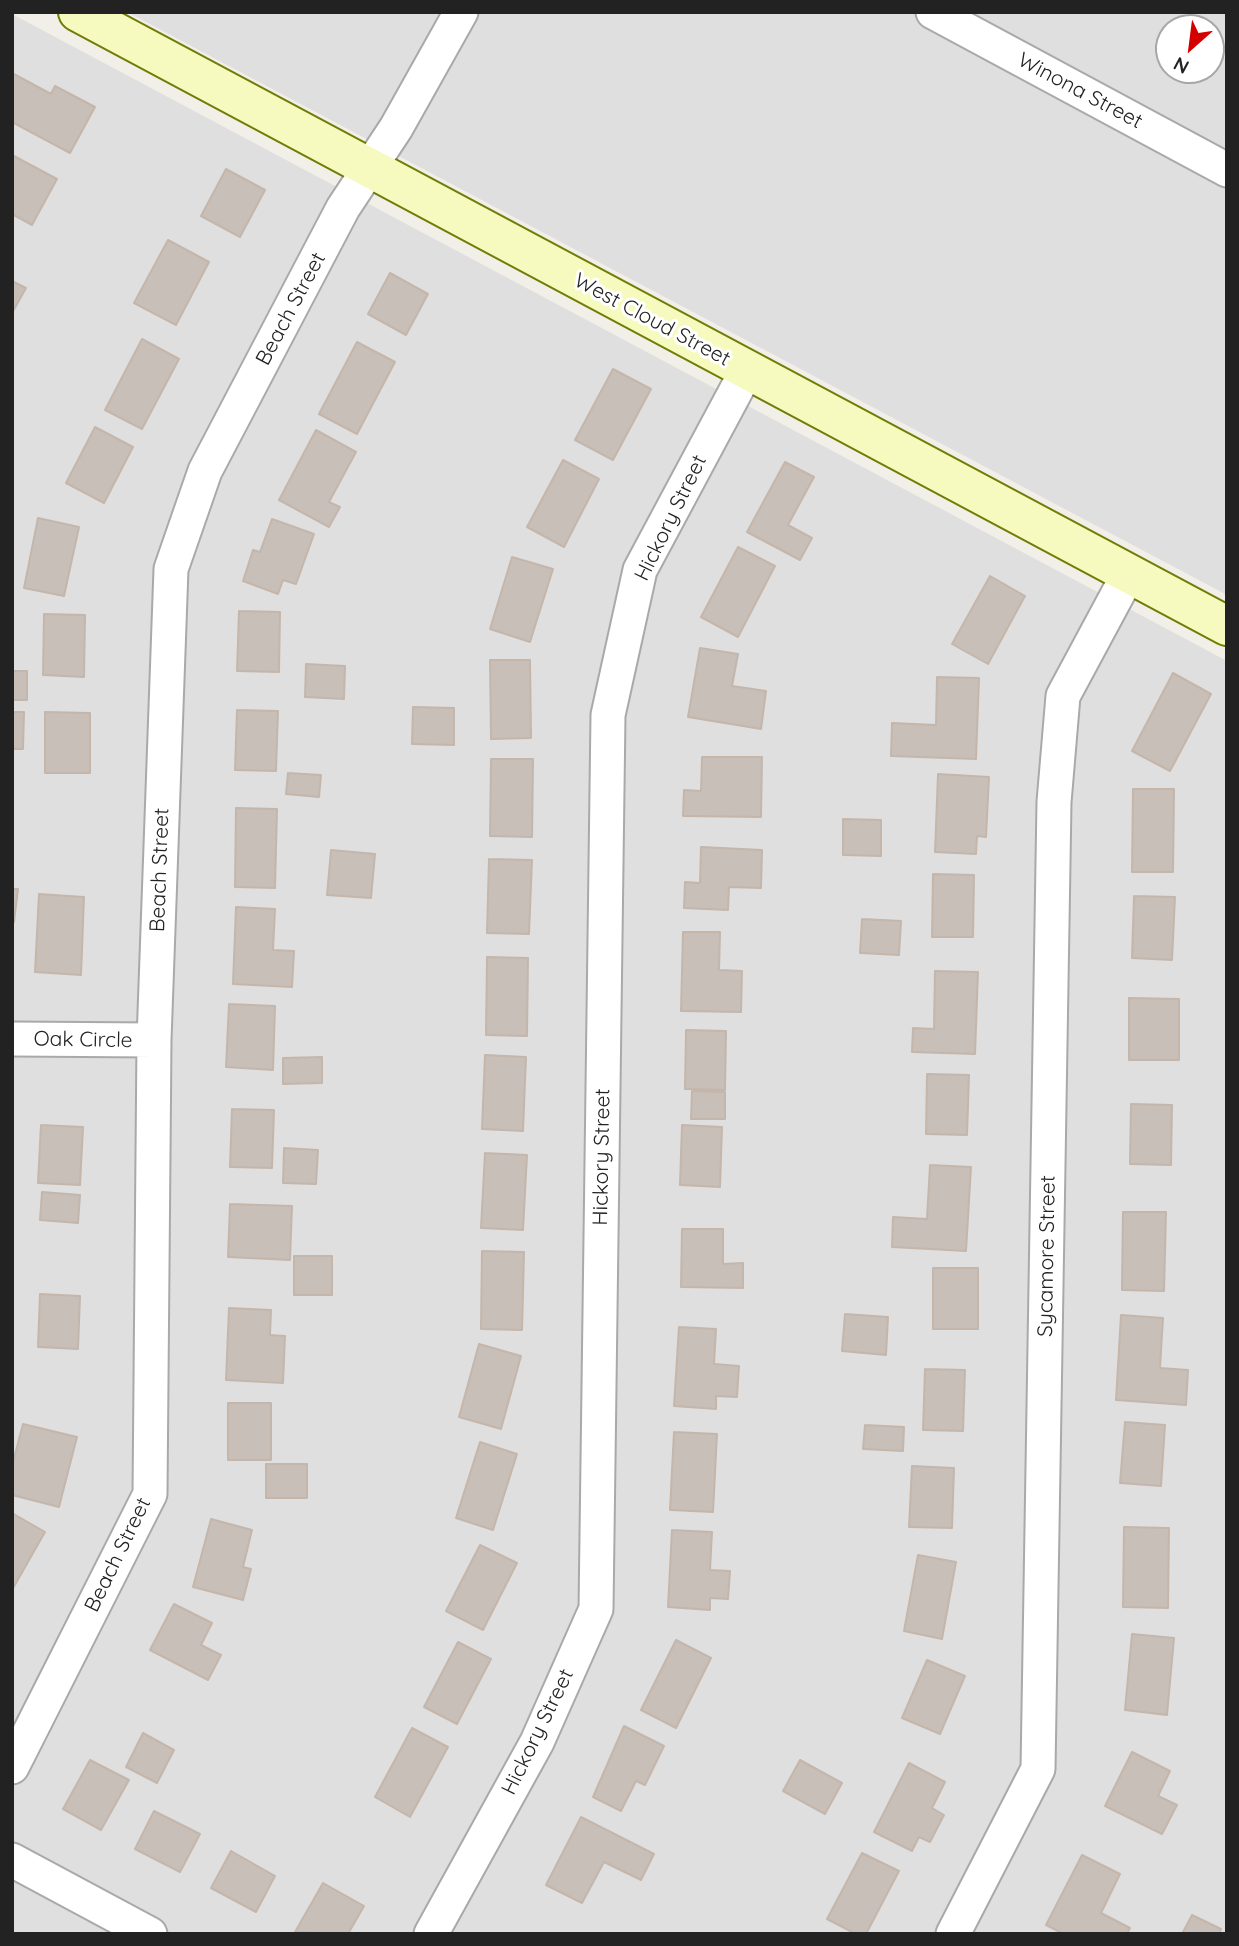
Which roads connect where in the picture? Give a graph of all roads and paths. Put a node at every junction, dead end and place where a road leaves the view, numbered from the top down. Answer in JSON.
{"nodes":[{"id":1,"x":78,"y":12,"type":"edge"},
{"id":2,"x":461,"y":12,"type":"edge"},
{"id":3,"x":933,"y":12,"type":"edge"},
{"id":4,"x":368,"y":168,"type":"junction"},
{"id":5,"x":1227,"y":170,"type":"edge"},
{"id":6,"x":747,"y":370,"type":"junction"},
{"id":7,"x":1128,"y":575,"type":"junction"},
{"id":8,"x":1227,"y":626,"type":"edge"},
{"id":9,"x":12,"y":1039,"type":"edge"},
{"id":10,"x":154,"y":1041,"type":"junction"},
{"id":11,"x":12,"y":1766,"type":"edge"},
{"id":12,"x":12,"y":1860,"type":"edge"},
{"id":13,"x":150,"y":1934,"type":"edge"},
{"id":14,"x":431,"y":1934,"type":"edge"},
{"id":15,"x":953,"y":1934,"type":"edge"}],
"edges":[{"from":1,"to":4,"type":"main road","name":"West Cloud Street"},
{"from":2,"to":4,"type":"street","name":"Beach Street"},
{"from":3,"to":5,"type":"street","name":"Winona Street"},
{"from":4,"to":6,"type":"main road","name":"West Cloud Street"},
{"from":4,"to":10,"type":"street","name":"Beach Street"},
{"from":6,"to":7,"type":"main road","name":"West Cloud Street"},
{"from":6,"to":14,"type":"street","name":"Hickory Street"},
{"from":7,"to":8,"type":"main road","name":"West Cloud Street"},
{"from":7,"to":15,"type":"street","name":"Sycamore Street"},
{"from":9,"to":10,"type":"street","name":"Oak Circle"},
{"from":10,"to":11,"type":"street","name":"Beach Street"},
{"from":12,"to":13,"type":"street"}]}
